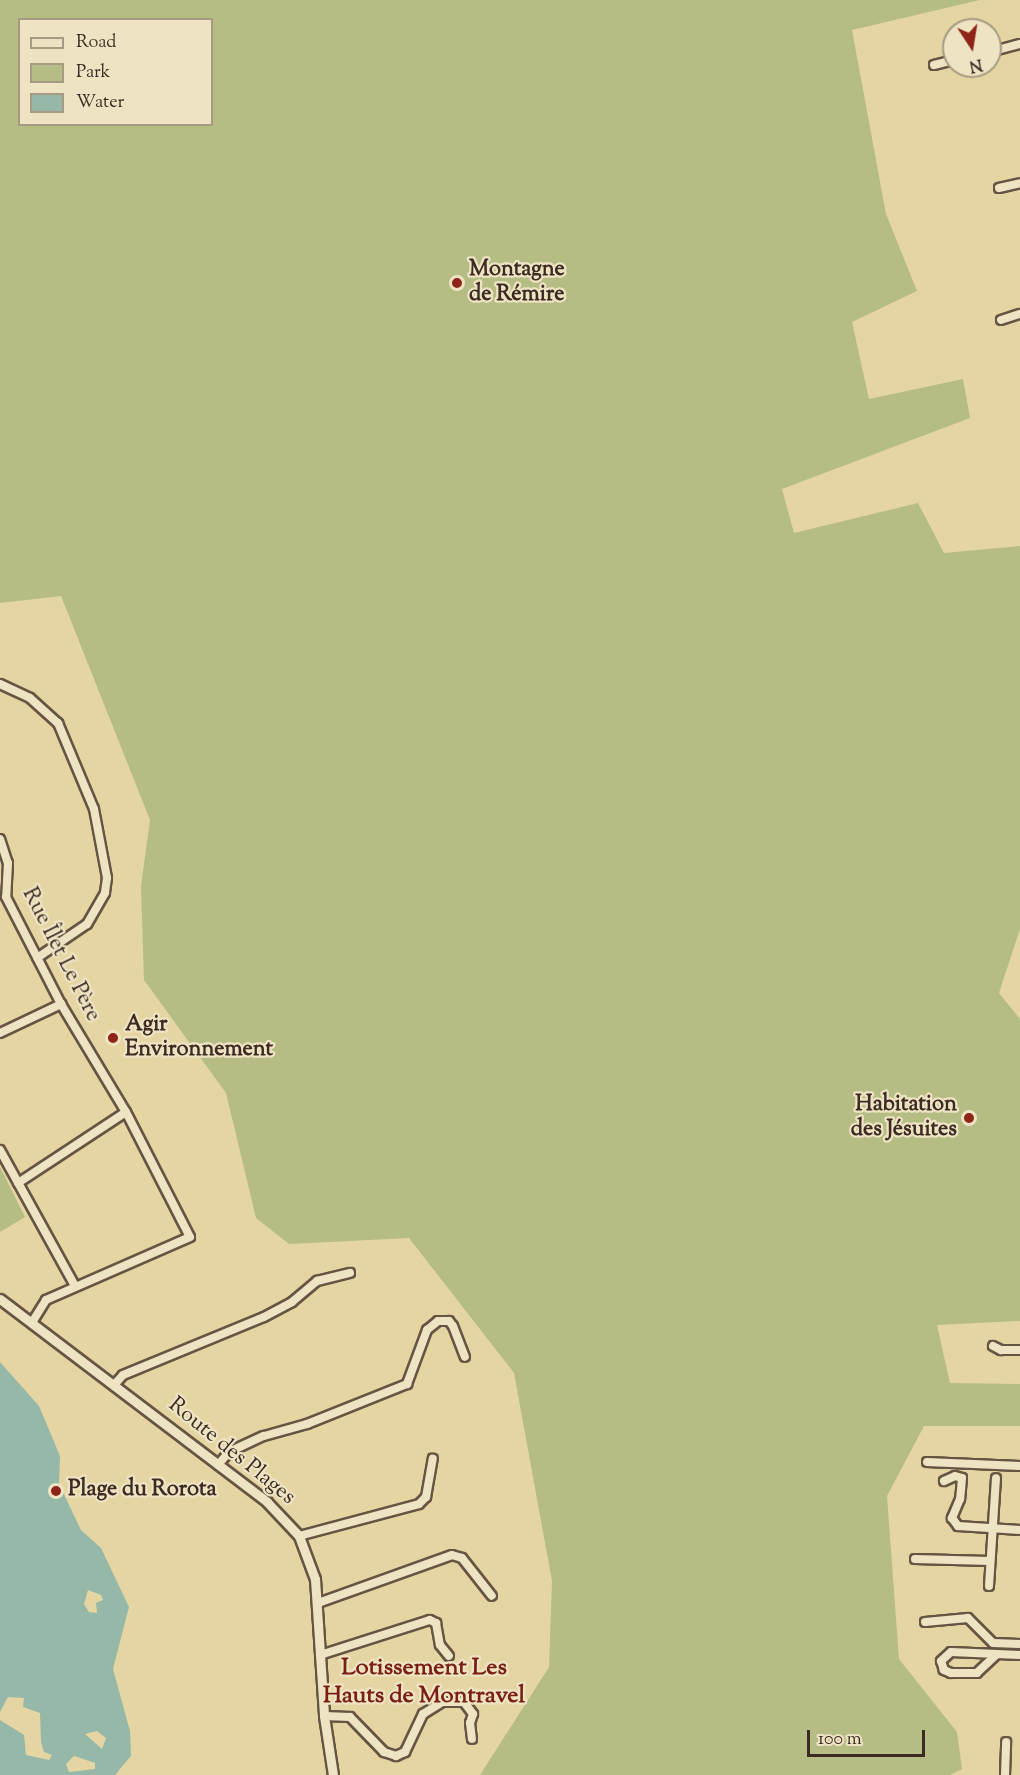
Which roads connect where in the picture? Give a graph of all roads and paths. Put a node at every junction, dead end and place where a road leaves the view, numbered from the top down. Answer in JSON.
{"nodes":[{"id":1,"x":1020,"y":44,"type":"edge"},
{"id":2,"x":1002,"y":49,"type":"edge"},
{"id":3,"x":942,"y":63,"type":"edge"},
{"id":4,"x":934,"y":65,"type":"dead end"},
{"id":5,"x":1020,"y":183,"type":"edge"},
{"id":6,"x":999,"y":188,"type":"dead end"},
{"id":7,"x":1020,"y":314,"type":"edge"},
{"id":8,"x":1000,"y":320,"type":"dead end"},
{"id":9,"x":0,"y":684,"type":"edge"},
{"id":10,"x":0,"y":839,"type":"edge"},
{"id":11,"x":3,"y":896,"type":"edge"},
{"id":12,"x":37,"y":958,"type":"junction"},
{"id":13,"x":61,"y":1004,"type":"junction"},
{"id":14,"x":0,"y":1033,"type":"edge"},
{"id":15,"x":126,"y":1112,"type":"junction"},
{"id":16,"x":0,"y":1150,"type":"edge"},
{"id":17,"x":18,"y":1183,"type":"junction"},
{"id":18,"x":350,"y":1273,"type":"dead end"},
{"id":19,"x":75,"y":1286,"type":"junction"},
{"id":20,"x":0,"y":1299,"type":"edge"},
{"id":21,"x":32,"y":1322,"type":"junction"},
{"id":22,"x":993,"y":1346,"type":"dead end"},
{"id":23,"x":1020,"y":1350,"type":"edge"},
{"id":24,"x":465,"y":1357,"type":"dead end"},
{"id":25,"x":114,"y":1384,"type":"junction"},
{"id":26,"x":433,"y":1459,"type":"dead end"},
{"id":27,"x":927,"y":1462,"type":"dead end"},
{"id":28,"x":218,"y":1465,"type":"junction"},
{"id":29,"x":1020,"y":1466,"type":"edge"},
{"id":30,"x":996,"y":1478,"type":"dead end"},
{"id":31,"x":944,"y":1480,"type":"dead end"},
{"id":32,"x":994,"y":1529,"type":"junction"},
{"id":33,"x":1020,"y":1530,"type":"edge"},
{"id":34,"x":299,"y":1536,"type":"junction"},
{"id":35,"x":915,"y":1558,"type":"dead end"},
{"id":36,"x":990,"y":1561,"type":"junction"},
{"id":37,"x":989,"y":1586,"type":"dead end"},
{"id":38,"x":492,"y":1596,"type":"dead end"},
{"id":39,"x":318,"y":1603,"type":"junction"},
{"id":40,"x":925,"y":1622,"type":"dead end"},
{"id":41,"x":1020,"y":1644,"type":"edge"},
{"id":42,"x":1020,"y":1654,"type":"edge"},
{"id":43,"x":320,"y":1655,"type":"junction"},
{"id":44,"x":996,"y":1655,"type":"junction"},
{"id":45,"x":449,"y":1656,"type":"dead end"},
{"id":46,"x":324,"y":1716,"type":"junction"},
{"id":47,"x":472,"y":1739,"type":"dead end"},
{"id":48,"x":1006,"y":1742,"type":"dead end"},
{"id":49,"x":333,"y":1775,"type":"edge"},
{"id":50,"x":1005,"y":1775,"type":"edge"}],
"edges":[{"from":1,"to":2,"type":"street"},
{"from":3,"to":4,"type":"street"},
{"from":5,"to":6,"type":"street"},
{"from":7,"to":8,"type":"street"},
{"from":9,"to":12,"type":"street"},
{"from":10,"to":11,"type":"street","name":"Rue Îlet Le Père"},
{"from":11,"to":12,"type":"street","name":"Rue Îlet Le Père"},
{"from":12,"to":13,"type":"street","name":"Rue Îlet Le Père"},
{"from":13,"to":14,"type":"street"},
{"from":13,"to":15,"type":"street","name":"Rue Îlet Le Père"},
{"from":15,"to":17,"type":"street"},
{"from":15,"to":19,"type":"street","name":"Rue Îlet Le Père"},
{"from":16,"to":17,"type":"street"},
{"from":17,"to":19,"type":"street"},
{"from":18,"to":25,"type":"street"},
{"from":19,"to":21,"type":"street","name":"Rue Îlet Le Père"},
{"from":20,"to":21,"type":"street","name":"Route des Plages"},
{"from":21,"to":25,"type":"street","name":"Route des Plages"},
{"from":22,"to":23,"type":"street"},
{"from":24,"to":28,"type":"street"},
{"from":25,"to":28,"type":"street","name":"Route des Plages"},
{"from":26,"to":34,"type":"street"},
{"from":27,"to":29,"type":"street"},
{"from":28,"to":34,"type":"street","name":"Route des Plages"},
{"from":30,"to":32,"type":"street"},
{"from":31,"to":32,"type":"street"},
{"from":32,"to":33,"type":"street"},
{"from":32,"to":36,"type":"street"},
{"from":34,"to":39,"type":"street","name":"Route des Plages"},
{"from":35,"to":36,"type":"street"},
{"from":36,"to":37,"type":"street"},
{"from":38,"to":39,"type":"street"},
{"from":39,"to":43,"type":"street","name":"Route des Plages"},
{"from":40,"to":41,"type":"street"},
{"from":42,"to":44,"type":"street"},
{"from":43,"to":45,"type":"street"},
{"from":43,"to":46,"type":"street","name":"Route des Plages"},
{"from":44,"to":44,"type":"street"},
{"from":46,"to":47,"type":"street"},
{"from":46,"to":49,"type":"street","name":"Route des Plages"},
{"from":48,"to":50,"type":"street"}]}
